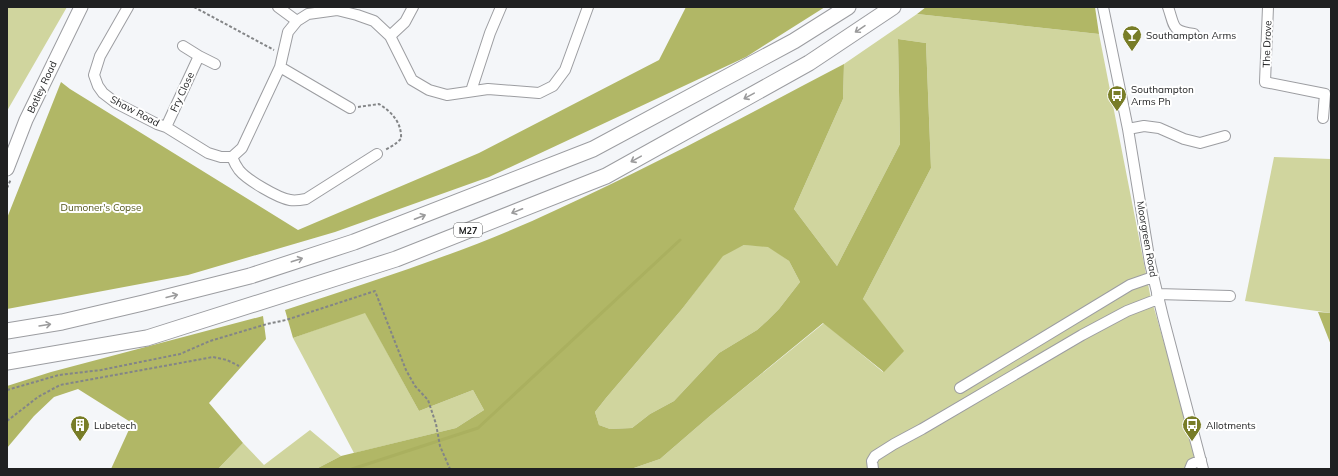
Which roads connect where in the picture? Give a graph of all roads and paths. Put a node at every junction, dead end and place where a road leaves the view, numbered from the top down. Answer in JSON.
{"nodes":[{"id":1,"x":80,"y":7,"type":"edge"},
{"id":2,"x":128,"y":7,"type":"edge"},
{"id":3,"x":194,"y":7,"type":"edge"},
{"id":4,"x":278,"y":7,"type":"edge"},
{"id":5,"x":413,"y":7,"type":"edge"},
{"id":6,"x":501,"y":7,"type":"edge"},
{"id":7,"x":588,"y":7,"type":"edge"},
{"id":8,"x":848,"y":7,"type":"edge"},
{"id":9,"x":893,"y":7,"type":"edge"},
{"id":10,"x":1102,"y":7,"type":"edge"},
{"id":11,"x":1168,"y":7,"type":"edge"},
{"id":12,"x":1268,"y":7,"type":"edge"},
{"id":13,"x":337,"y":9,"type":"edge"},
{"id":14,"x":297,"y":21,"type":"junction"},
{"id":15,"x":1194,"y":34,"type":"dead end"},
{"id":16,"x":390,"y":36,"type":"junction"},
{"id":17,"x":183,"y":46,"type":"dead end"},
{"id":18,"x":283,"y":55,"type":"junction"},
{"id":19,"x":199,"y":56,"type":"junction"},
{"id":20,"x":215,"y":64,"type":"dead end"},
{"id":21,"x":280,"y":67,"type":"junction"},
{"id":22,"x":471,"y":91,"type":"junction"},
{"id":23,"x":350,"y":108,"type":"joint"},
{"id":24,"x":1323,"y":118,"type":"dead end"},
{"id":25,"x":166,"y":127,"type":"junction"},
{"id":26,"x":1128,"y":129,"type":"junction"},
{"id":27,"x":1225,"y":136,"type":"dead end"},
{"id":28,"x":377,"y":154,"type":"joint"},
{"id":29,"x":232,"y":156,"type":"junction"},
{"id":30,"x":7,"y":169,"type":"edge"},
{"id":31,"x":1153,"y":277,"type":"junction"},
{"id":32,"x":1230,"y":296,"type":"dead end"},
{"id":33,"x":1158,"y":297,"type":"junction"},
{"id":34,"x":7,"y":331,"type":"edge"},
{"id":35,"x":7,"y":362,"type":"edge"},
{"id":36,"x":239,"y":366,"type":"dead end"},
{"id":37,"x":960,"y":388,"type":"dead end"},
{"id":38,"x":7,"y":390,"type":"edge"},
{"id":39,"x":7,"y":421,"type":"edge"},
{"id":40,"x":1202,"y":464,"type":"edge"},
{"id":41,"x":450,"y":469,"type":"edge"},
{"id":42,"x":873,"y":469,"type":"edge"},
{"id":43,"x":1190,"y":469,"type":"edge"}],
"edges":[{"from":1,"to":30,"type":"main road","name":"Botley Road"},
{"from":2,"to":25,"type":"street","name":"Shaw Road"},
{"from":3,"to":18,"type":"path"},
{"from":4,"to":14,"type":"street"},
{"from":5,"to":16,"type":"street"},
{"from":6,"to":22,"type":"street"},
{"from":7,"to":22,"type":"street"},
{"from":34,"to":8,"type":"highway","one_way":true},
{"from":9,"to":35,"type":"highway","number":"M27","one_way":true},
{"from":10,"to":26,"type":"street","name":"Moorgreen Road"},
{"from":11,"to":15,"type":"street"},
{"from":12,"to":24,"type":"street","name":"The Drove"},
{"from":13,"to":14,"type":"street"},
{"from":13,"to":16,"type":"street"},
{"from":14,"to":18,"type":"street"},
{"from":16,"to":22,"type":"street"},
{"from":17,"to":19,"type":"street"},
{"from":18,"to":21,"type":"street"},
{"from":19,"to":20,"type":"street"},
{"from":19,"to":25,"type":"street","name":"Fry Close"},
{"from":21,"to":23,"type":"street"},
{"from":21,"to":29,"type":"street"},
{"from":23,"to":28,"type":"path"},
{"from":25,"to":29,"type":"street","name":"Shaw Road"},
{"from":26,"to":27,"type":"street"},
{"from":26,"to":31,"type":"street","name":"Moorgreen Road"},
{"from":28,"to":29,"type":"street"},
{"from":31,"to":33,"type":"street","name":"Moorgreen Road"},
{"from":31,"to":37,"type":"street"},
{"from":32,"to":33,"type":"street"},
{"from":33,"to":40,"type":"street","name":"Moorgreen Road"},
{"from":33,"to":42,"type":"street"},
{"from":36,"to":39,"type":"path"},
{"from":38,"to":41,"type":"path"},
{"from":40,"to":43,"type":"street"}]}
